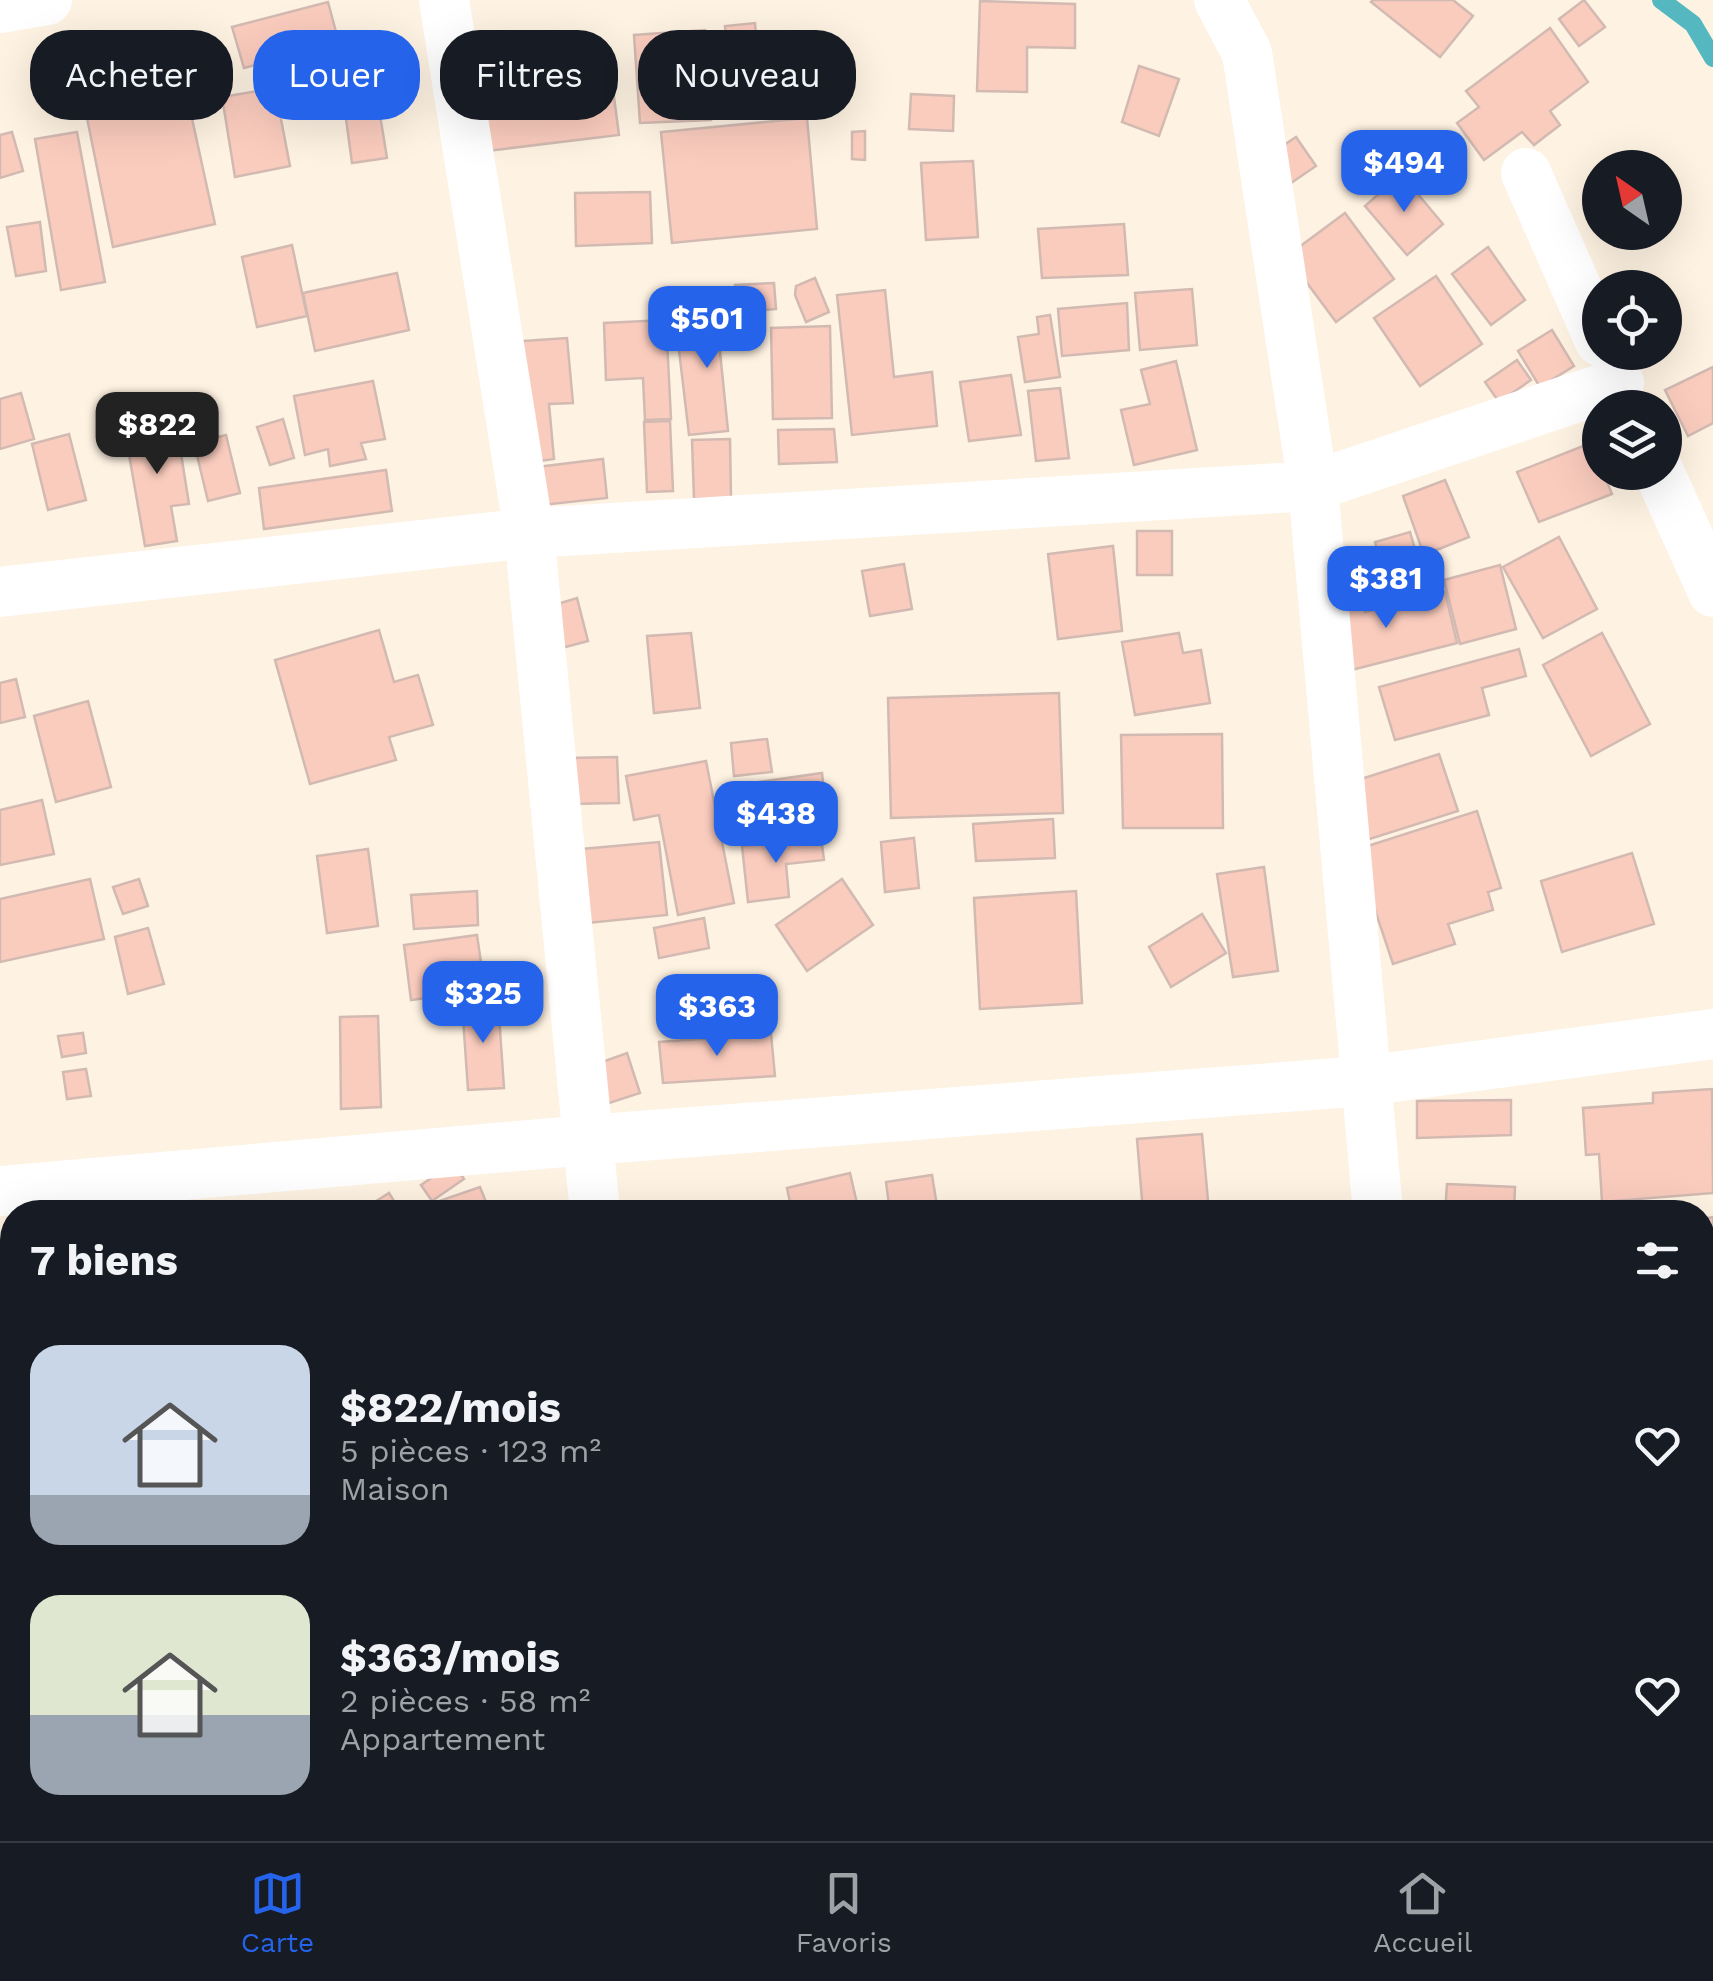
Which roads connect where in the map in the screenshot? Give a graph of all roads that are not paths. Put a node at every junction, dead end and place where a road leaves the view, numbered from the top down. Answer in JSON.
{"nodes":[{"id":1,"x":47,"y":0,"type":"edge"},
{"id":2,"x":444,"y":0,"type":"edge"},
{"id":3,"x":1219,"y":0,"type":"edge"},
{"id":4,"x":0,"y":8,"type":"edge"},
{"id":5,"x":1526,"y":173,"type":"dead end"},
{"id":6,"x":1613,"y":371,"type":"edge"},
{"id":7,"x":1313,"y":486,"type":"junction"},
{"id":8,"x":1667,"y":490,"type":"edge"},
{"id":9,"x":530,"y":533,"type":"junction"},
{"id":10,"x":0,"y":592,"type":"edge"},
{"id":11,"x":1713,"y":592,"type":"edge"},
{"id":12,"x":1713,"y":1034,"type":"edge"},
{"id":13,"x":1364,"y":1081,"type":"junction"},
{"id":14,"x":587,"y":1140,"type":"junction"},
{"id":15,"x":0,"y":1191,"type":"edge"},
{"id":16,"x":594,"y":1200,"type":"edge"},
{"id":17,"x":1377,"y":1200,"type":"edge"}],
"edges":[{"from":1,"to":4,"type":"street"},
{"from":2,"to":9,"type":"street"},
{"from":3,"to":7,"type":"street"},
{"from":5,"to":6,"type":"street"},
{"from":6,"to":7,"type":"street"},
{"from":7,"to":9,"type":"street"},
{"from":7,"to":13,"type":"street"},
{"from":8,"to":11,"type":"street"},
{"from":9,"to":10,"type":"street"},
{"from":9,"to":14,"type":"street"},
{"from":12,"to":13,"type":"street"},
{"from":13,"to":14,"type":"street"},
{"from":13,"to":17,"type":"street"},
{"from":14,"to":15,"type":"street"},
{"from":14,"to":16,"type":"street"}]}
